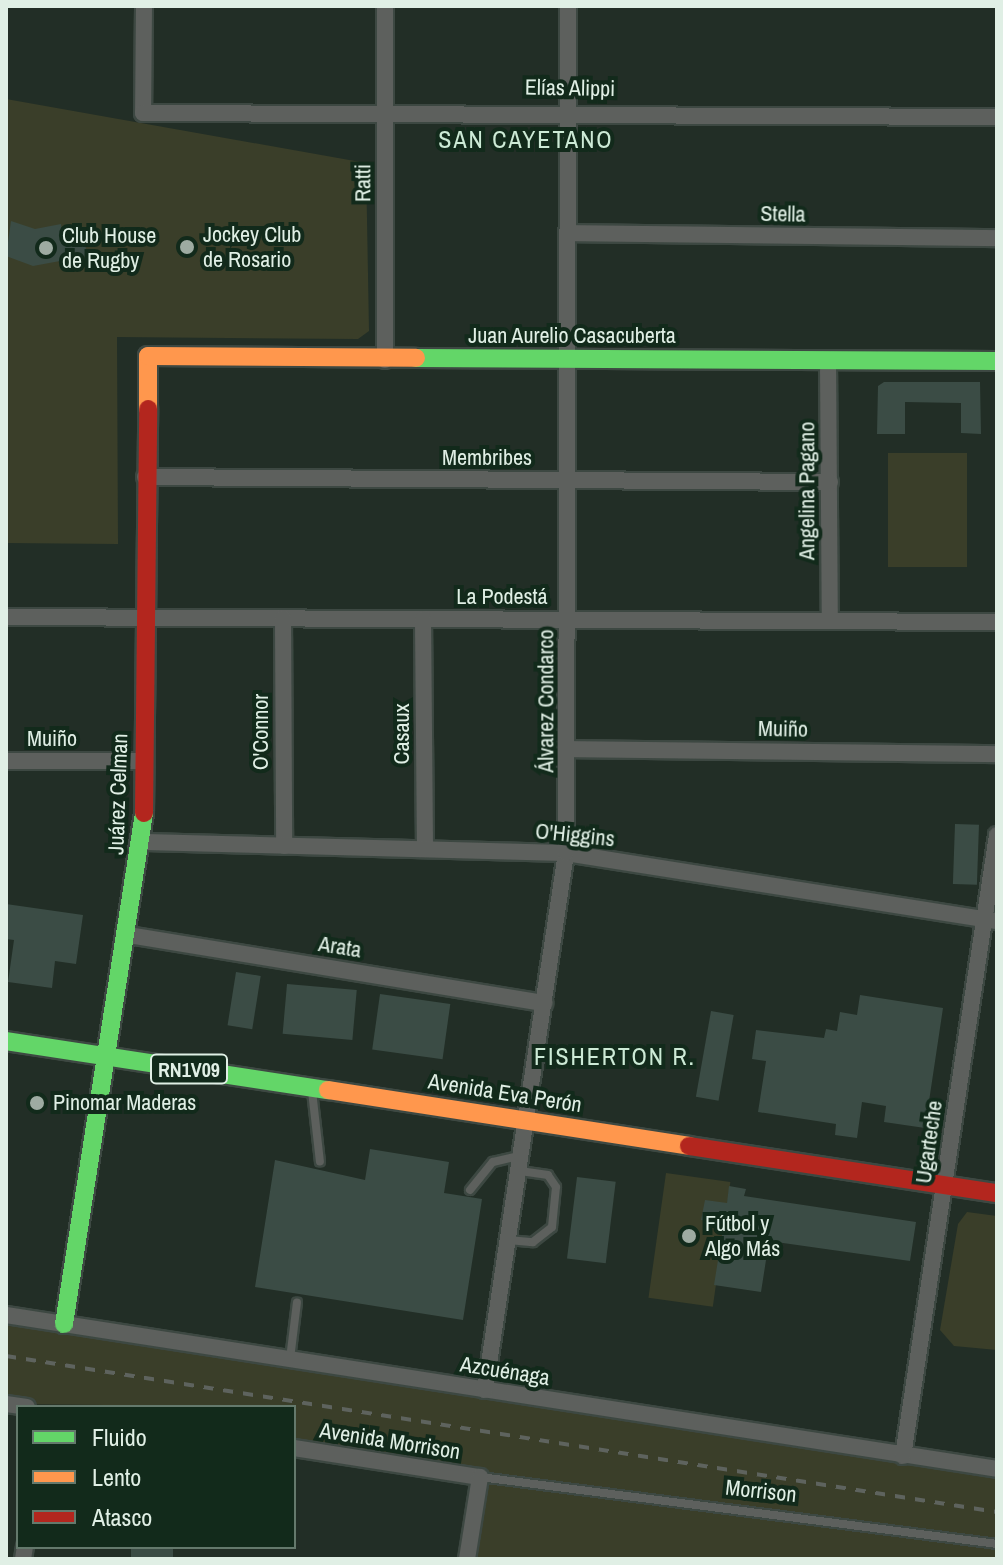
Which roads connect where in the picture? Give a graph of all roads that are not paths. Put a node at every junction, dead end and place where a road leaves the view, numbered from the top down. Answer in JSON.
{"nodes":[{"id":1,"x":144,"y":6,"type":"edge"},
{"id":2,"x":385,"y":6,"type":"edge"},
{"id":3,"x":568,"y":6,"type":"edge"},
{"id":4,"x":385,"y":109,"type":"junction"},
{"id":5,"x":568,"y":110,"type":"junction"},
{"id":6,"x":997,"y":117,"type":"edge"},
{"id":7,"x":568,"y":233,"type":"junction"},
{"id":8,"x":997,"y":238,"type":"edge"},
{"id":9,"x":148,"y":356,"type":"joint"},
{"id":10,"x":385,"y":360,"type":"junction"},
{"id":11,"x":568,"y":360,"type":"junction"},
{"id":12,"x":828,"y":361,"type":"junction"},
{"id":13,"x":997,"y":361,"type":"edge"},
{"id":14,"x":145,"y":477,"type":"junction"},
{"id":15,"x":568,"y":480,"type":"junction"},
{"id":16,"x":830,"y":482,"type":"junction"},
{"id":17,"x":6,"y":617,"type":"edge"},
{"id":18,"x":144,"y":618,"type":"junction"},
{"id":19,"x":283,"y":618,"type":"junction"},
{"id":20,"x":423,"y":619,"type":"junction"},
{"id":21,"x":568,"y":620,"type":"junction"},
{"id":22,"x":830,"y":621,"type":"junction"},
{"id":23,"x":997,"y":622,"type":"edge"},
{"id":24,"x":568,"y":749,"type":"junction"},
{"id":25,"x":997,"y":754,"type":"edge"},
{"id":26,"x":6,"y":761,"type":"edge"},
{"id":27,"x":145,"y":761,"type":"junction"},
{"id":28,"x":997,"y":835,"type":"edge"},
{"id":29,"x":144,"y":842,"type":"junction"},
{"id":30,"x":284,"y":846,"type":"junction"},
{"id":31,"x":425,"y":848,"type":"junction"},
{"id":32,"x":566,"y":853,"type":"junction"},
{"id":33,"x":991,"y":920,"type":"edge"},
{"id":34,"x":128,"y":935,"type":"junction"},
{"id":35,"x":544,"y":1003,"type":"junction"},
{"id":36,"x":6,"y":1041,"type":"edge"},
{"id":37,"x":107,"y":1057,"type":"junction"},
{"id":38,"x":311,"y":1088,"type":"junction"},
{"id":39,"x":526,"y":1121,"type":"junction"},
{"id":40,"x":320,"y":1162,"type":"dead end"},
{"id":41,"x":520,"y":1164,"type":"junction"},
{"id":42,"x":946,"y":1185,"type":"junction"},
{"id":43,"x":470,"y":1190,"type":"dead end"},
{"id":44,"x":997,"y":1193,"type":"edge"},
{"id":45,"x":508,"y":1240,"type":"junction"},
{"id":46,"x":297,"y":1302,"type":"dead end"},
{"id":47,"x":6,"y":1315,"type":"edge"},
{"id":48,"x":64,"y":1324,"type":"junction"},
{"id":49,"x":290,"y":1359,"type":"junction"},
{"id":50,"x":485,"y":1390,"type":"junction"},
{"id":51,"x":296,"y":1448,"type":"edge"},
{"id":52,"x":903,"y":1456,"type":"junction"},
{"id":53,"x":997,"y":1469,"type":"edge"},
{"id":54,"x":480,"y":1477,"type":"junction"},
{"id":55,"x":997,"y":1544,"type":"edge"},
{"id":56,"x":467,"y":1559,"type":"edge"}],
"edges":[{"from":1,"to":4,"type":"street","name":"Elías Alippi"},
{"from":2,"to":4,"type":"street","name":"Ratti"},
{"from":3,"to":5,"type":"street","name":"Álvarez Condarco"},
{"from":4,"to":5,"type":"street","name":"Elías Alippi"},
{"from":4,"to":10,"type":"street","name":"Ratti"},
{"from":5,"to":6,"type":"street","name":"Elías Alippi"},
{"from":5,"to":7,"type":"street","name":"Álvarez Condarco"},
{"from":7,"to":8,"type":"street","name":"Stella"},
{"from":7,"to":11,"type":"street","name":"Álvarez Condarco"},
{"from":9,"to":10,"type":"street","name":"Juan Aurelio Casacuberta"},
{"from":9,"to":14,"type":"street","name":"Juárez Celman"},
{"from":10,"to":11,"type":"street","name":"Juan Aurelio Casacuberta"},
{"from":11,"to":12,"type":"street","name":"Juan Aurelio Casacuberta"},
{"from":11,"to":15,"type":"street","name":"Álvarez Condarco"},
{"from":12,"to":13,"type":"street","name":"Juan Aurelio Casacuberta"},
{"from":12,"to":16,"type":"street","name":"Angelina Pagano"},
{"from":14,"to":15,"type":"street","name":"Membribes"},
{"from":14,"to":18,"type":"street","name":"Juárez Celman"},
{"from":15,"to":16,"type":"street","name":"Membribes"},
{"from":15,"to":21,"type":"street","name":"Álvarez Condarco"},
{"from":16,"to":22,"type":"street","name":"Angelina Pagano"},
{"from":17,"to":18,"type":"street","name":"La Podestá"},
{"from":18,"to":19,"type":"street","name":"La Podestá"},
{"from":18,"to":27,"type":"street","name":"Juárez Celman"},
{"from":19,"to":20,"type":"street","name":"La Podestá"},
{"from":19,"to":30,"type":"street","name":"O'Connor"},
{"from":20,"to":21,"type":"street","name":"La Podestá"},
{"from":20,"to":31,"type":"street","name":"Casaux"},
{"from":21,"to":22,"type":"street","name":"La Podestá"},
{"from":21,"to":24,"type":"street","name":"Álvarez Condarco"},
{"from":22,"to":23,"type":"street","name":"La Podestá"},
{"from":24,"to":25,"type":"street","name":"Muiño"},
{"from":24,"to":32,"type":"street","name":"Álvarez Condarco"},
{"from":26,"to":27,"type":"street","name":"Muiño"},
{"from":27,"to":29,"type":"street","name":"Juárez Celman"},
{"from":28,"to":33,"type":"street","name":"Ugarteche"},
{"from":29,"to":30,"type":"street","name":"O'Higgins"},
{"from":29,"to":34,"type":"street","name":"Juárez Celman"},
{"from":30,"to":31,"type":"street","name":"O'Higgins"},
{"from":31,"to":32,"type":"street","name":"O'Higgins"},
{"from":32,"to":33,"type":"street","name":"O'Higgins"},
{"from":32,"to":35,"type":"street","name":"Álvarez Condarco"},
{"from":33,"to":42,"type":"street","name":"Ugarteche"},
{"from":34,"to":35,"type":"street","name":"Arata"},
{"from":34,"to":37,"type":"street","name":"Juárez Celman"},
{"from":35,"to":39,"type":"street","name":"Álvarez Condarco"},
{"from":36,"to":37,"type":"street","name":"Avenida Eva Perón","number":"RN1V09"},
{"from":37,"to":38,"type":"street","name":"Avenida Eva Perón","number":"RN1V09"},
{"from":37,"to":48,"type":"street","name":"Juárez Celman"},
{"from":38,"to":39,"type":"street","name":"Avenida Eva Perón","number":"RN1V09"},
{"from":38,"to":40,"type":"lane"},
{"from":39,"to":41,"type":"street","name":"Álvarez Condarco"},
{"from":39,"to":42,"type":"street","name":"Avenida Eva Perón","number":"RN1V09"},
{"from":41,"to":43,"type":"lane"},
{"from":41,"to":45,"type":"street","name":"Álvarez Condarco"},
{"from":41,"to":45,"type":"lane"},
{"from":42,"to":44,"type":"street","name":"Avenida Eva Perón","number":"RN1V09"},
{"from":42,"to":52,"type":"street","name":"Ugarteche"},
{"from":45,"to":50,"type":"street","name":"Álvarez Condarco"},
{"from":46,"to":49,"type":"lane"},
{"from":47,"to":48,"type":"street","name":"Azcuénaga"},
{"from":48,"to":49,"type":"street","name":"Azcuénaga"},
{"from":49,"to":50,"type":"street","name":"Azcuénaga"},
{"from":50,"to":52,"type":"street","name":"Azcuénaga"},
{"from":51,"to":54,"type":"street","name":"Avenida Morrison"},
{"from":52,"to":53,"type":"street","name":"Azcuénaga"},
{"from":54,"to":55,"type":"lane","name":"Morrison"},
{"from":54,"to":56,"type":"street"}]}
